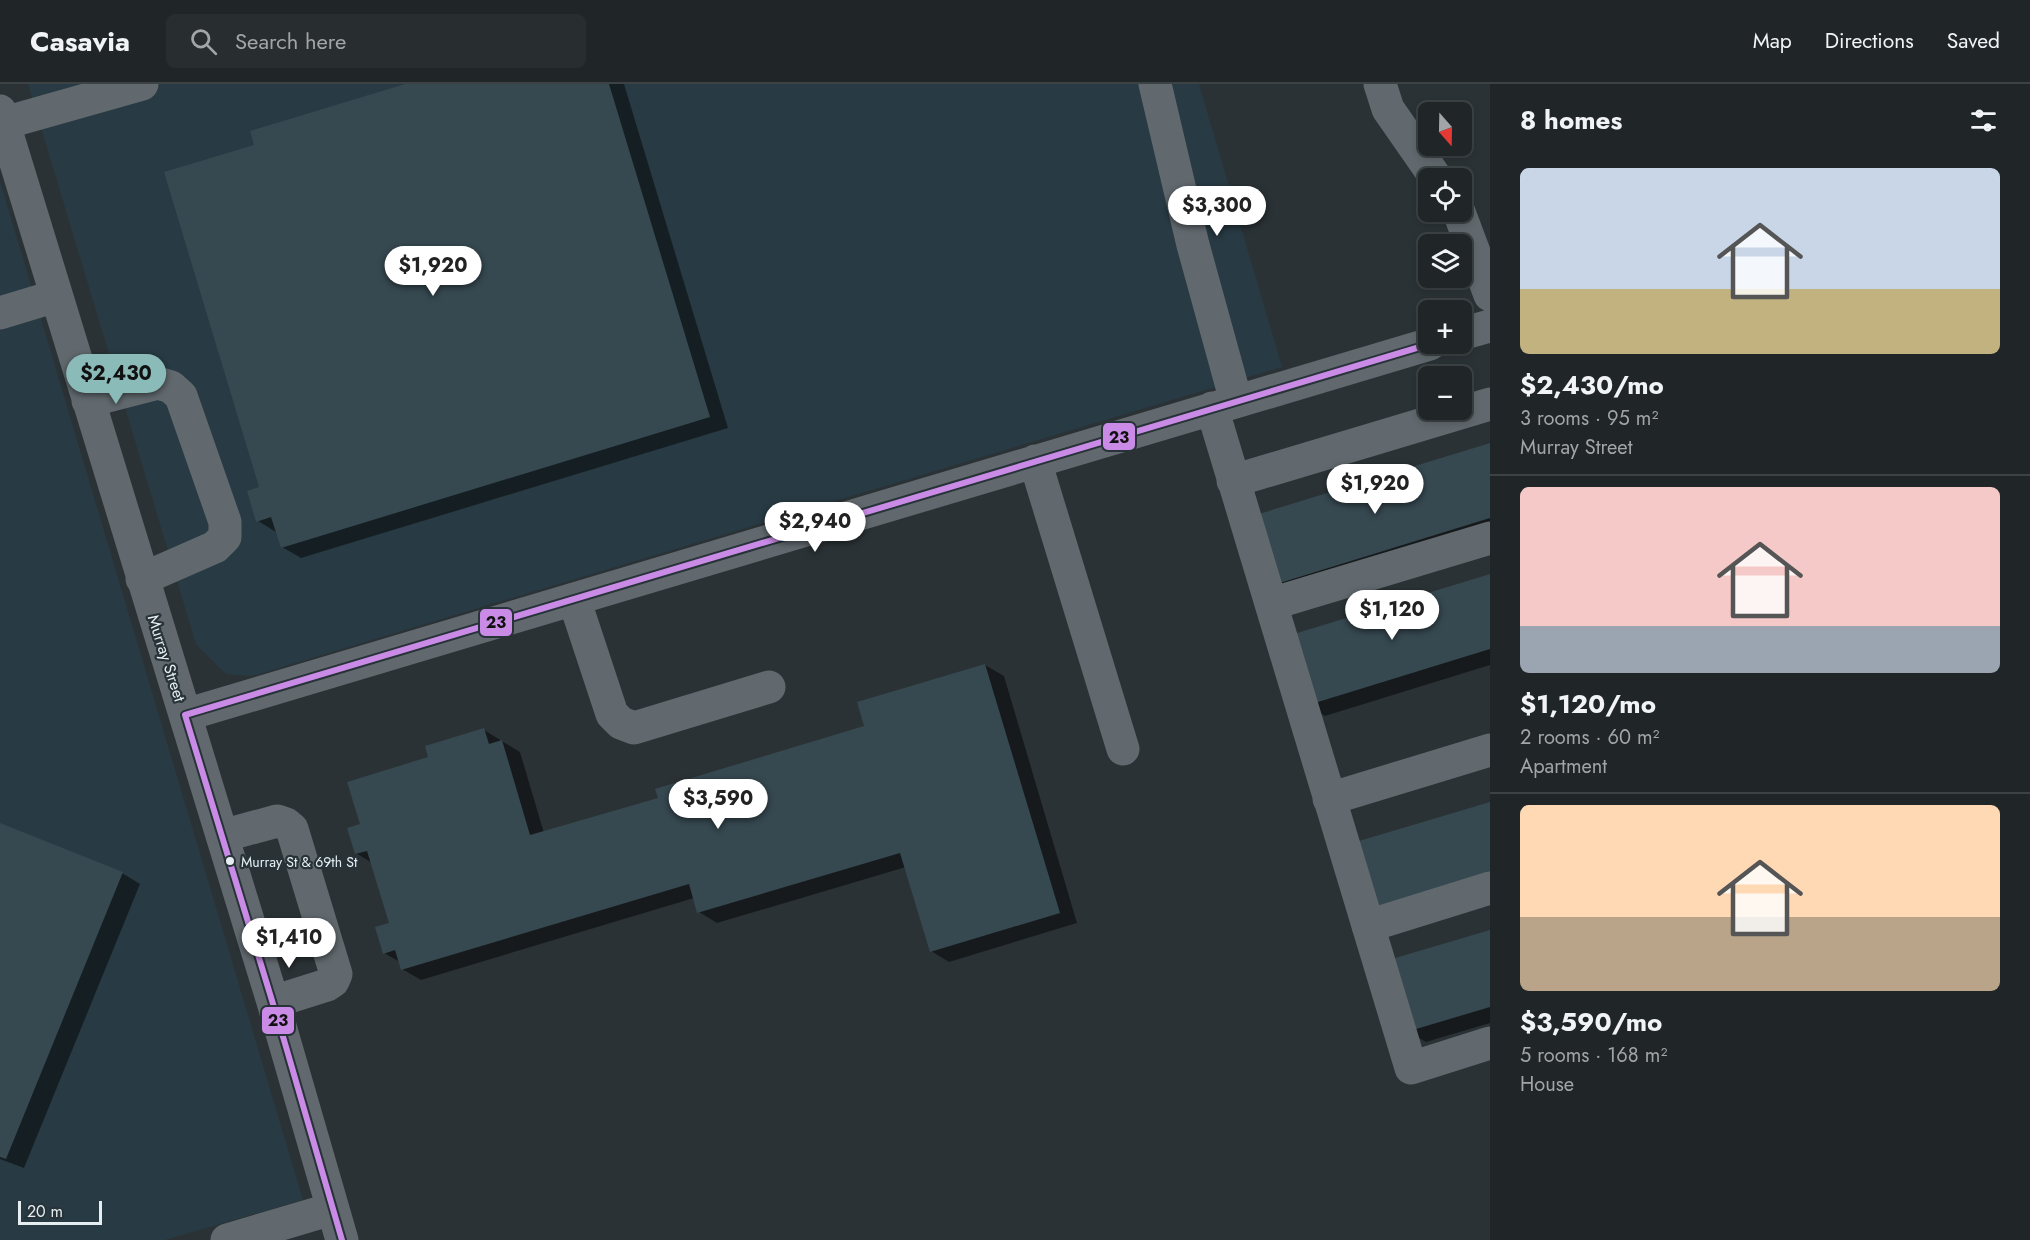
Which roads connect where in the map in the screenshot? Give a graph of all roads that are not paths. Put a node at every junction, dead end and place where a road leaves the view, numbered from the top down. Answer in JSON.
{"nodes":[{"id":1,"x":142,"y":84,"type":"edge"},
{"id":2,"x":1155,"y":84,"type":"edge"},
{"id":3,"x":1380,"y":84,"type":"edge"},
{"id":4,"x":2,"y":117,"type":"edge"},
{"id":5,"x":1429,"y":168,"type":"edge"},
{"id":6,"x":1464,"y":222,"type":"edge"},
{"id":7,"x":1484,"y":259,"type":"edge"},
{"id":8,"x":1490,"y":295,"type":"edge"},
{"id":9,"x":56,"y":296,"type":"junction"},
{"id":10,"x":0,"y":313,"type":"edge"},
{"id":11,"x":1490,"y":326,"type":"edge"},
{"id":12,"x":1472,"y":331,"type":"edge"},
{"id":13,"x":1418,"y":348,"type":"edge"},
{"id":14,"x":88,"y":401,"type":"junction"},
{"id":15,"x":1490,"y":404,"type":"edge"},
{"id":16,"x":1224,"y":405,"type":"junction"},
{"id":17,"x":1035,"y":461,"type":"junction"},
{"id":18,"x":1233,"y":481,"type":"junction"},
{"id":19,"x":1490,"y":538,"type":"edge"},
{"id":20,"x":142,"y":579,"type":"junction"},
{"id":21,"x":574,"y":599,"type":"junction"},
{"id":22,"x":1271,"y":604,"type":"junction"},
{"id":23,"x":769,"y":687,"type":"dead end"},
{"id":24,"x":185,"y":715,"type":"junction"},
{"id":25,"x":1123,"y":749,"type":"dead end"},
{"id":26,"x":1490,"y":750,"type":"edge"},
{"id":27,"x":1329,"y":799,"type":"junction"},
{"id":28,"x":222,"y":836,"type":"junction"},
{"id":29,"x":1490,"y":888,"type":"edge"},
{"id":30,"x":1368,"y":926,"type":"junction"},
{"id":31,"x":273,"y":1002,"type":"junction"},
{"id":32,"x":1490,"y":1043,"type":"edge"},
{"id":33,"x":332,"y":1209,"type":"junction"},
{"id":34,"x":227,"y":1240,"type":"edge"},
{"id":35,"x":342,"y":1240,"type":"edge"}],
"edges":[{"from":1,"to":4,"type":"street"},
{"from":2,"to":16,"type":"street"},
{"from":3,"to":5,"type":"street"},
{"from":4,"to":9,"type":"street","name":"Murray Street"},
{"from":6,"to":7,"type":"street"},
{"from":7,"to":8,"type":"street"},
{"from":9,"to":10,"type":"street"},
{"from":9,"to":14,"type":"street","name":"Murray Street"},
{"from":11,"to":12,"type":"street"},
{"from":13,"to":16,"type":"street"},
{"from":14,"to":20,"type":"street","name":"Murray Street"},
{"from":14,"to":20,"type":"street"},
{"from":15,"to":18,"type":"street"},
{"from":16,"to":17,"type":"street"},
{"from":16,"to":18,"type":"street"},
{"from":17,"to":21,"type":"street"},
{"from":17,"to":25,"type":"street"},
{"from":18,"to":22,"type":"street"},
{"from":19,"to":22,"type":"street"},
{"from":20,"to":24,"type":"street","name":"Murray Street"},
{"from":21,"to":23,"type":"street"},
{"from":21,"to":24,"type":"street"},
{"from":22,"to":27,"type":"street"},
{"from":24,"to":28,"type":"street","name":"Murray Street"},
{"from":26,"to":27,"type":"street"},
{"from":27,"to":30,"type":"street"},
{"from":28,"to":31,"type":"street","name":"Murray Street"},
{"from":28,"to":31,"type":"street"},
{"from":29,"to":30,"type":"street"},
{"from":30,"to":32,"type":"street"},
{"from":31,"to":33,"type":"street","name":"Murray Street"},
{"from":33,"to":34,"type":"street"},
{"from":33,"to":35,"type":"street","name":"Murray Street"}]}
